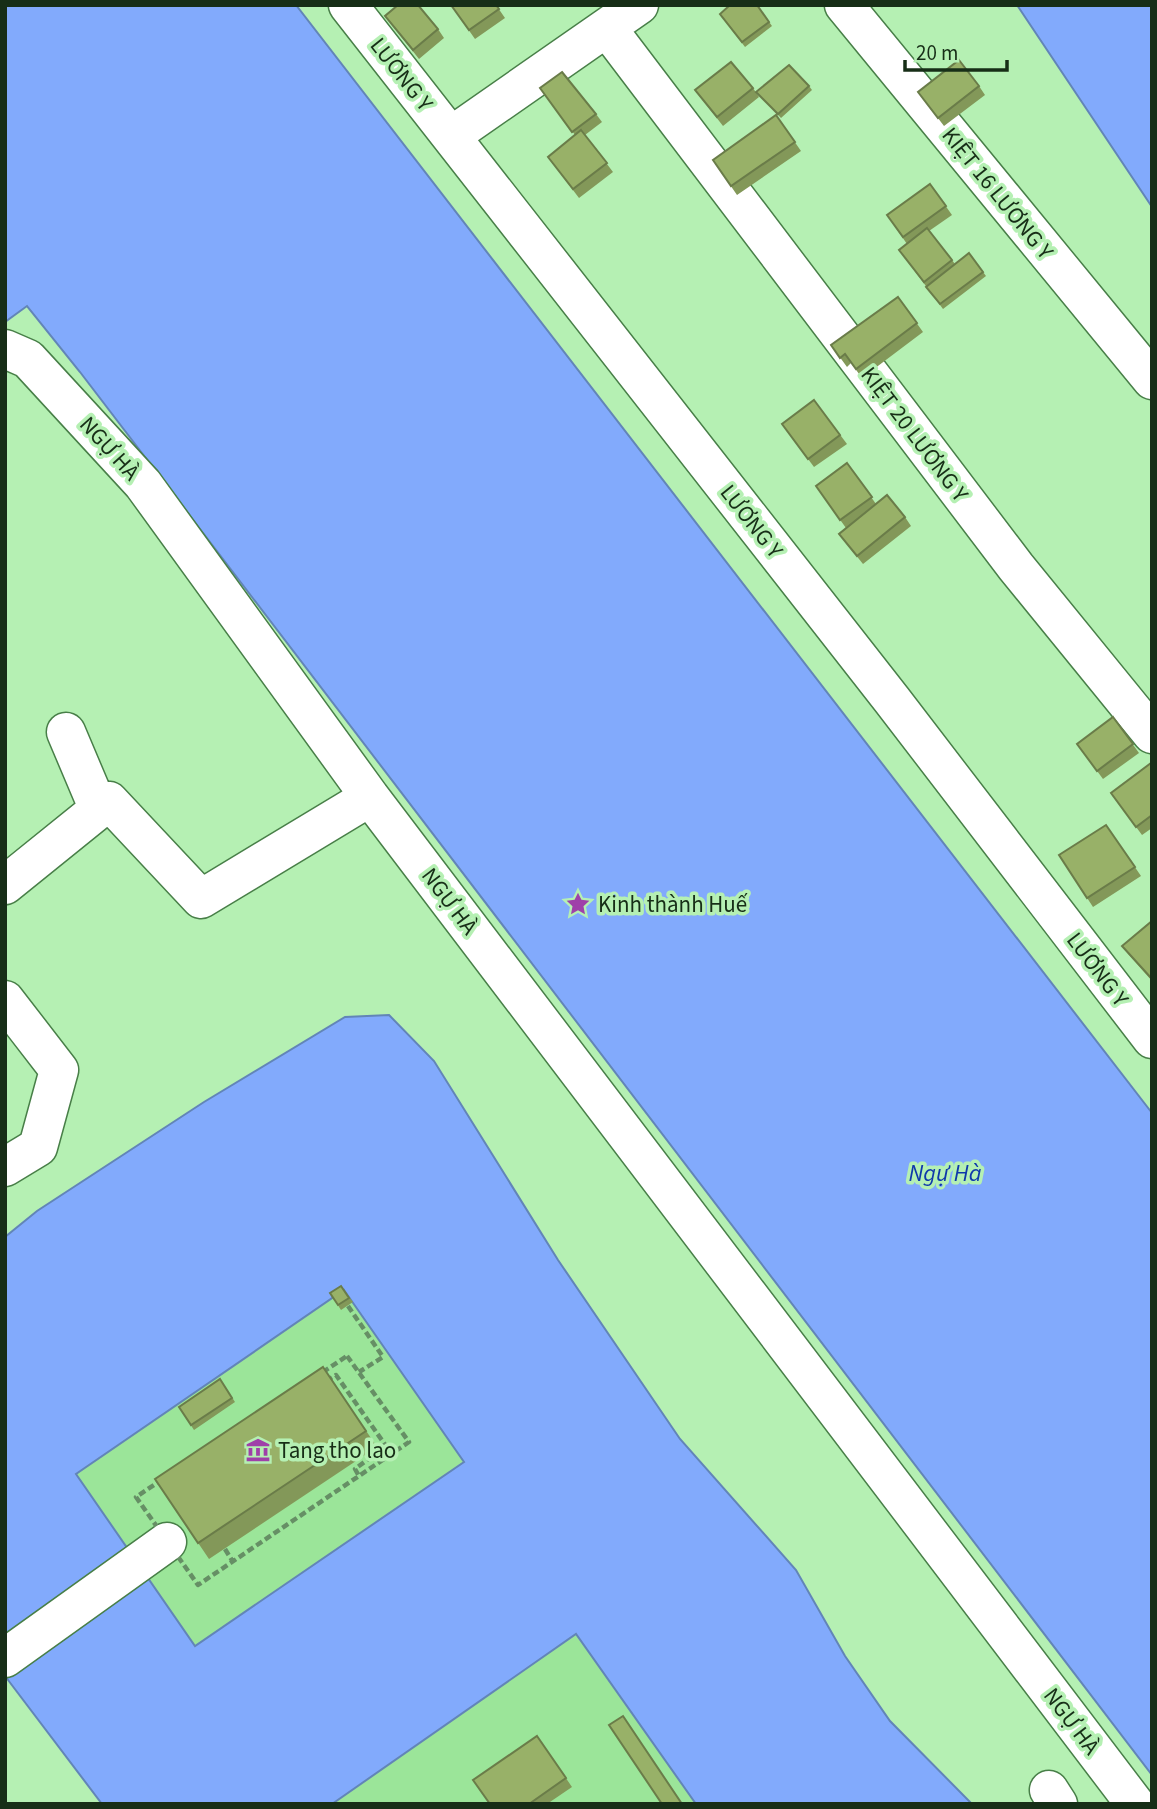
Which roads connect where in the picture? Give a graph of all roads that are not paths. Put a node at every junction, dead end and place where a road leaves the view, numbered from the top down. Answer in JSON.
{"nodes":[{"id":1,"x":348,"y":5,"type":"edge"},
{"id":2,"x":639,"y":5,"type":"edge"},
{"id":3,"x":844,"y":5,"type":"edge"},
{"id":4,"x":607,"y":28,"type":"junction"},
{"id":5,"x":451,"y":136,"type":"junction"},
{"id":6,"x":5,"y":349,"type":"edge"},
{"id":7,"x":1152,"y":380,"type":"edge"},
{"id":8,"x":66,"y":732,"type":"dead end"},
{"id":9,"x":1152,"y":734,"type":"edge"},
{"id":10,"x":370,"y":797,"type":"junction"},
{"id":11,"x":99,"y":810,"type":"junction"},
{"id":12,"x":5,"y":886,"type":"edge"},
{"id":13,"x":5,"y":1000,"type":"edge"},
{"id":14,"x":1152,"y":1039,"type":"edge"},
{"id":15,"x":5,"y":1167,"type":"edge"},
{"id":16,"x":154,"y":1551,"type":"road end"},
{"id":17,"x":5,"y":1658,"type":"edge"},
{"id":18,"x":1135,"y":1804,"type":"edge"}],
"edges":[{"from":1,"to":5,"type":"street","name":"LƯƠNG Y"},
{"from":2,"to":4,"type":"street"},
{"from":3,"to":7,"type":"street","name":"KIỆT 16 LƯƠNG Y"},
{"from":4,"to":5,"type":"street"},
{"from":4,"to":9,"type":"street","name":"KIỆT 20 LƯƠNG Y"},
{"from":5,"to":14,"type":"street","name":"LƯƠNG Y"},
{"from":6,"to":10,"type":"street","name":"NGỰ HÀ"},
{"from":8,"to":11,"type":"street"},
{"from":10,"to":11,"type":"street"},
{"from":10,"to":18,"type":"street","name":"NGỰ HÀ"},
{"from":11,"to":12,"type":"street"},
{"from":13,"to":15,"type":"street"},
{"from":16,"to":17,"type":"street"}]}
